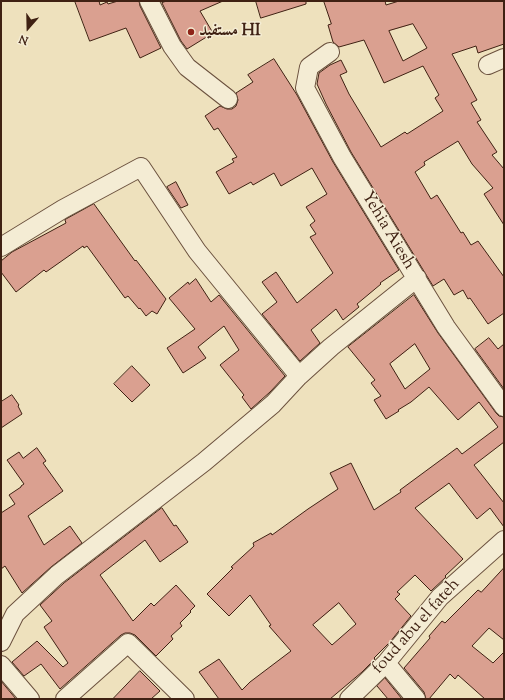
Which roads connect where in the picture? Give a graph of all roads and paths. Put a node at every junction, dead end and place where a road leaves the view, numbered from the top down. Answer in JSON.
{"nodes":[{"id":1,"x":149,"y":1,"type":"edge"},
{"id":2,"x":330,"y":52,"type":"dead end"},
{"id":3,"x":228,"y":99,"type":"dead end"},
{"id":4,"x":1,"y":246,"type":"edge"},
{"id":5,"x":417,"y":278,"type":"junction"},
{"id":6,"x":299,"y":376,"type":"junction"},
{"id":7,"x":504,"y":407,"type":"edge"},
{"id":8,"x":504,"y":540,"type":"edge"},
{"id":9,"x":1,"y":642,"type":"edge"},
{"id":10,"x":386,"y":663,"type":"junction"},
{"id":11,"x":1,"y":665,"type":"edge"},
{"id":12,"x":30,"y":699,"type":"edge"},
{"id":13,"x":65,"y":699,"type":"edge"},
{"id":14,"x":185,"y":699,"type":"edge"},
{"id":15,"x":349,"y":699,"type":"edge"},
{"id":16,"x":416,"y":699,"type":"edge"}],
"edges":[{"from":1,"to":3,"type":"street"},
{"from":2,"to":5,"type":"street","name":"Yehia Aiesh"},
{"from":4,"to":6,"type":"street"},
{"from":5,"to":6,"type":"street"},
{"from":5,"to":7,"type":"street","name":"Yehia Aiesh"},
{"from":6,"to":9,"type":"street"},
{"from":8,"to":10,"type":"street","name":"foud abu el fateh"},
{"from":10,"to":15,"type":"street","name":"foud abu el fateh"},
{"from":10,"to":16,"type":"street"},
{"from":11,"to":12,"type":"street"},
{"from":13,"to":14,"type":"street"}]}
